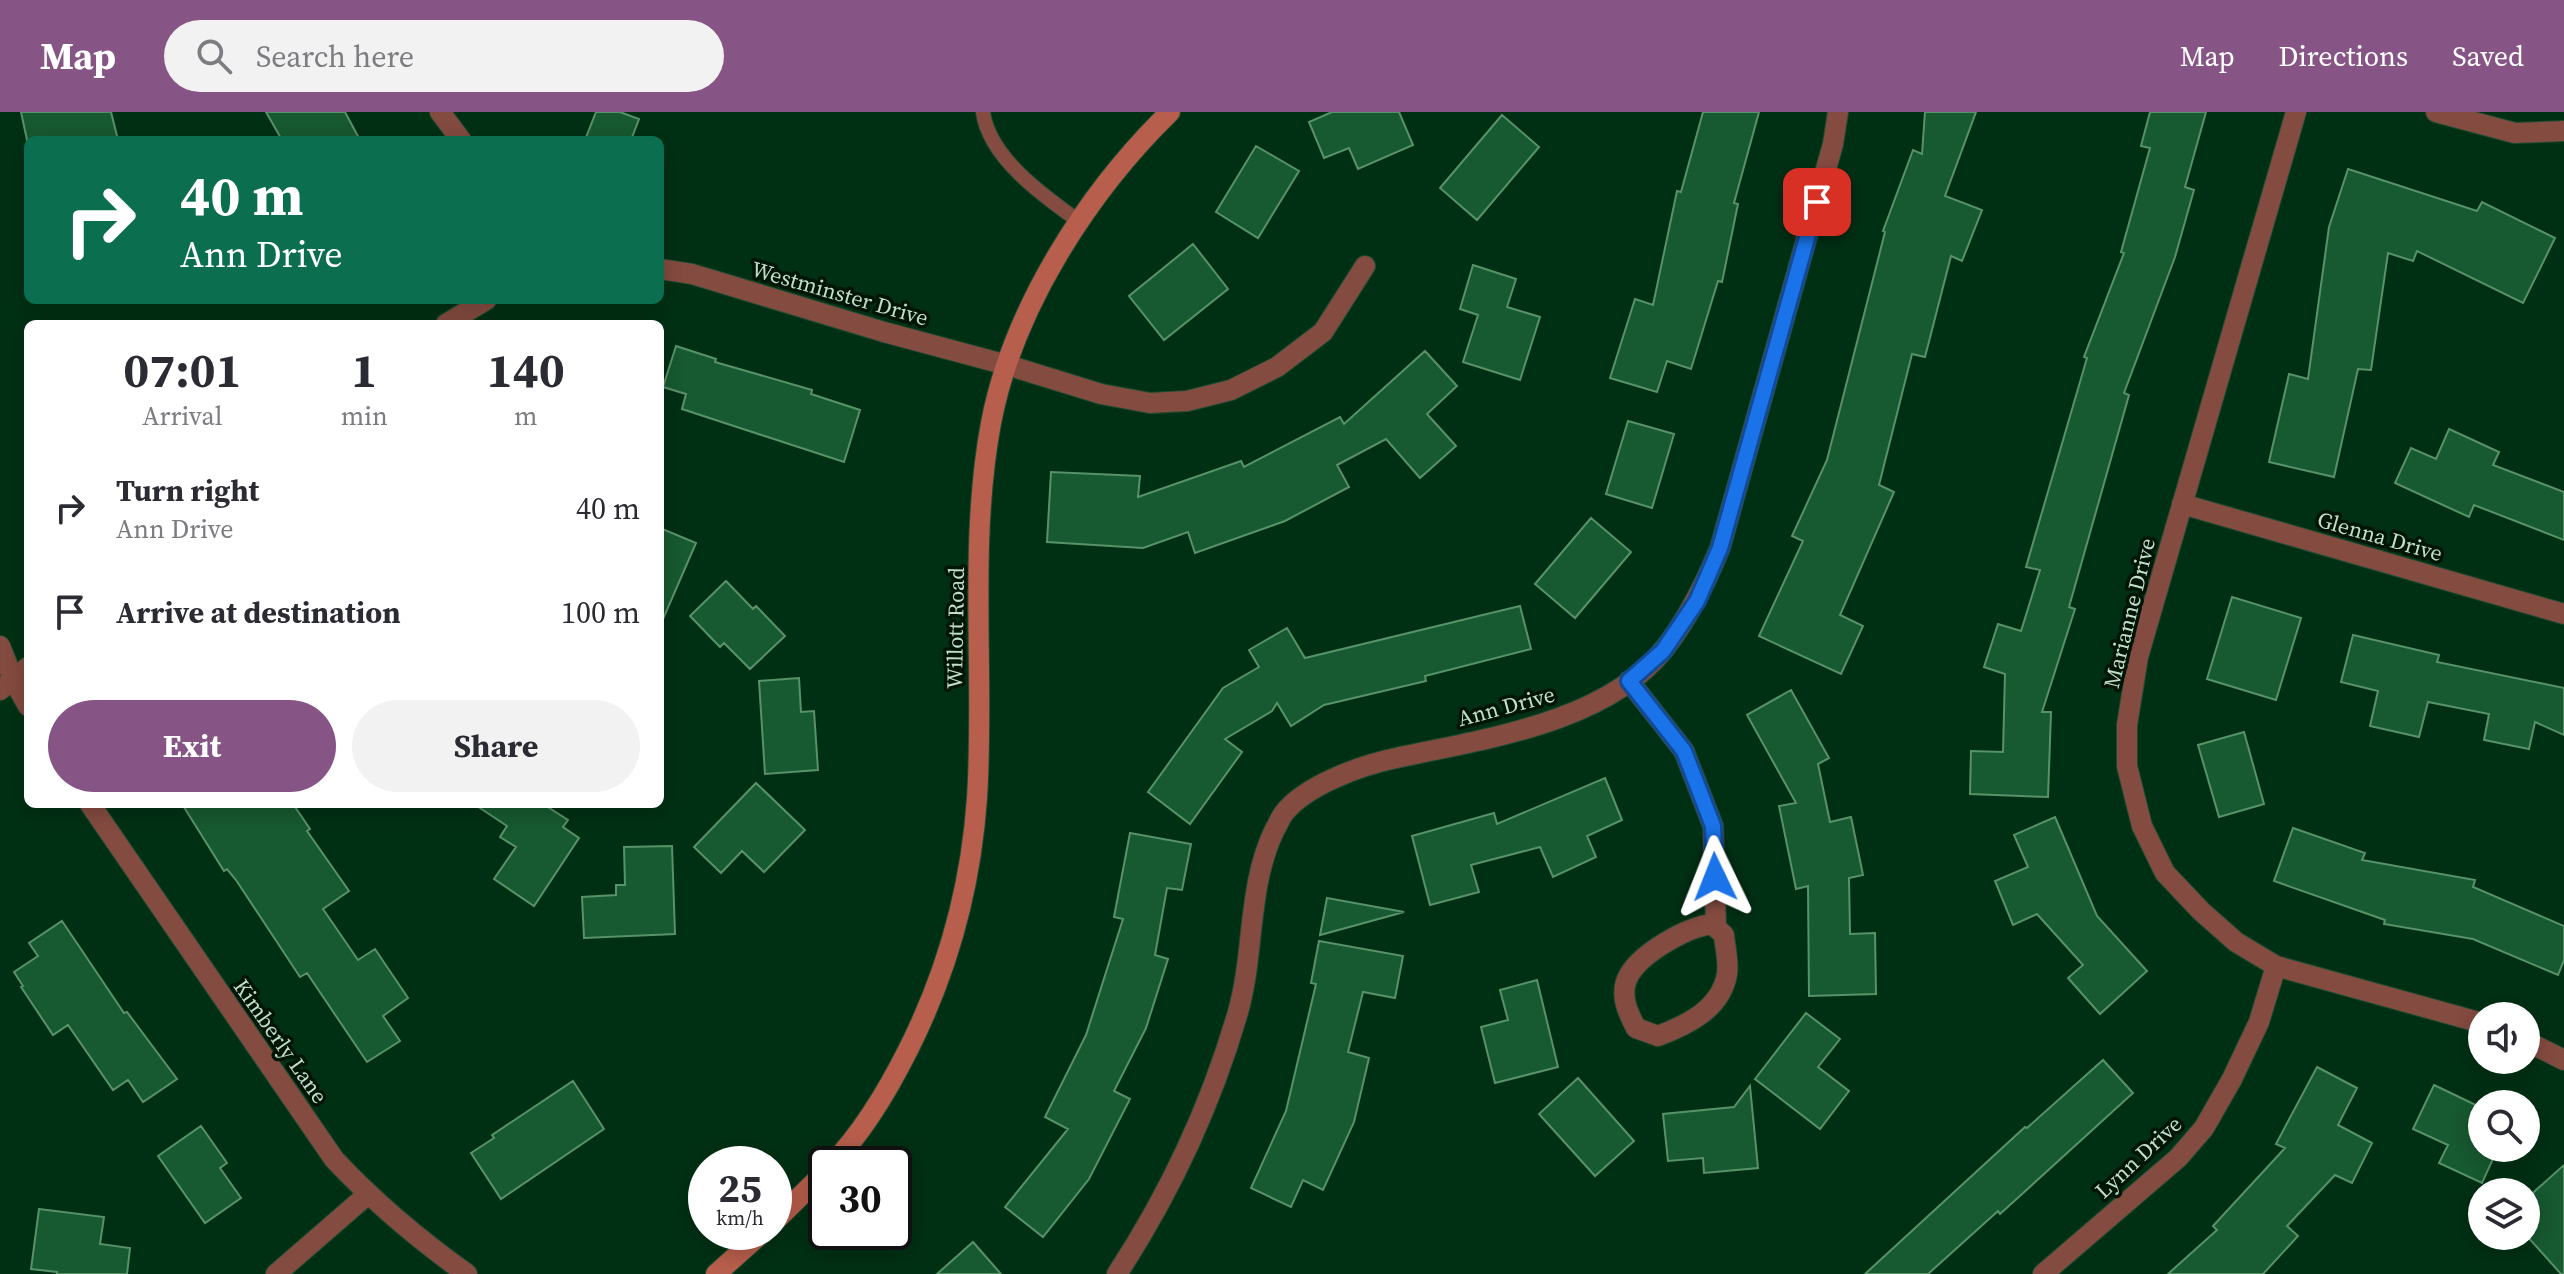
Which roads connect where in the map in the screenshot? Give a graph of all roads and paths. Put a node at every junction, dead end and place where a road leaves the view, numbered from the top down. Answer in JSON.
{"nodes":[{"id":1,"x":440,"y":112,"type":"edge"},
{"id":2,"x":983,"y":112,"type":"edge"},
{"id":3,"x":1170,"y":112,"type":"edge"},
{"id":4,"x":1838,"y":112,"type":"edge"},
{"id":5,"x":2296,"y":112,"type":"edge"},
{"id":6,"x":2436,"y":112,"type":"edge"},
{"id":7,"x":2564,"y":131,"type":"edge"},
{"id":8,"x":458,"y":136,"type":"edge"},
{"id":9,"x":1080,"y":222,"type":"junction"},
{"id":10,"x":1365,"y":266,"type":"dead end"},
{"id":11,"x":664,"y":270,"type":"edge"},
{"id":12,"x":477,"y":304,"type":"edge"},
{"id":13,"x":452,"y":320,"type":"edge"},
{"id":14,"x":1007,"y":365,"type":"junction"},
{"id":15,"x":2182,"y":504,"type":"junction"},
{"id":16,"x":2564,"y":614,"type":"edge"},
{"id":17,"x":0,"y":646,"type":"edge"},
{"id":18,"x":14,"y":678,"type":"edge"},
{"id":19,"x":1629,"y":681,"type":"junction"},
{"id":20,"x":24,"y":698,"type":"edge"},
{"id":21,"x":93,"y":808,"type":"edge"},
{"id":22,"x":1716,"y":927,"type":"junction"},
{"id":23,"x":2276,"y":966,"type":"junction"},
{"id":24,"x":2468,"y":1019,"type":"edge"},
{"id":25,"x":2540,"y":1048,"type":"edge"},
{"id":26,"x":2564,"y":1060,"type":"edge"},
{"id":27,"x":845,"y":1146,"type":"edge"},
{"id":28,"x":808,"y":1189,"type":"edge"},
{"id":29,"x":367,"y":1195,"type":"junction"},
{"id":30,"x":792,"y":1204,"type":"edge"},
{"id":31,"x":743,"y":1250,"type":"edge"},
{"id":32,"x":276,"y":1274,"type":"edge"},
{"id":33,"x":467,"y":1274,"type":"edge"},
{"id":34,"x":716,"y":1274,"type":"edge"},
{"id":35,"x":1117,"y":1274,"type":"edge"},
{"id":36,"x":2043,"y":1274,"type":"edge"}],
"edges":[{"from":1,"to":8,"type":"street"},
{"from":2,"to":9,"type":"lane"},
{"from":3,"to":9,"type":"main road","name":"Willott Road"},
{"from":4,"to":19,"type":"street","name":"Ann Drive"},
{"from":5,"to":15,"type":"street","name":"Marianne Drive"},
{"from":6,"to":7,"type":"street"},
{"from":9,"to":14,"type":"main road","name":"Willott Road"},
{"from":10,"to":14,"type":"street","name":"Westminster Drive"},
{"from":11,"to":14,"type":"street","name":"Westminster Drive"},
{"from":12,"to":13,"type":"street"},
{"from":14,"to":27,"type":"main road","name":"Willott Road"},
{"from":15,"to":16,"type":"street","name":"Glenna Drive"},
{"from":15,"to":23,"type":"street","name":"Marianne Drive"},
{"from":17,"to":18,"type":"street"},
{"from":18,"to":20,"type":"street"},
{"from":19,"to":22,"type":"street"},
{"from":19,"to":35,"type":"street","name":"Ann Drive"},
{"from":21,"to":29,"type":"street","name":"Kimberly Lane"},
{"from":22,"to":22,"type":"street"},
{"from":23,"to":24,"type":"street","name":"Marianne Drive"},
{"from":23,"to":36,"type":"street","name":"Lynn Drive"},
{"from":25,"to":26,"type":"street"},
{"from":28,"to":30,"type":"main road"},
{"from":29,"to":32,"type":"street"},
{"from":29,"to":33,"type":"street","name":"Kimberly Lane"},
{"from":31,"to":34,"type":"main road"}]}
